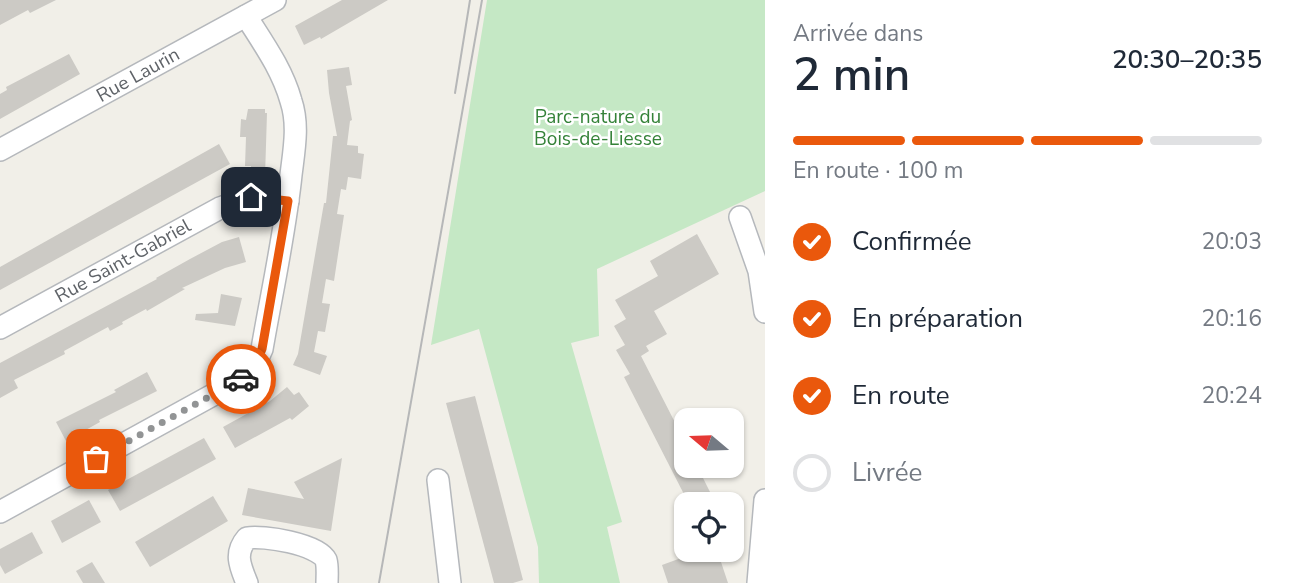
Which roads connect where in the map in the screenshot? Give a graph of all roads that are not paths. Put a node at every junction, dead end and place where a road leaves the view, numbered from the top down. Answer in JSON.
{"nodes":[{"id":1,"x":275,"y":0,"type":"edge"},
{"id":2,"x":246,"y":16,"type":"junction"},
{"id":3,"x":0,"y":150,"type":"edge"},
{"id":4,"x":288,"y":201,"type":"junction"},
{"id":5,"x":740,"y":217,"type":"dead end"},
{"id":6,"x":765,"y":312,"type":"edge"},
{"id":7,"x":0,"y":328,"type":"edge"},
{"id":8,"x":439,"y":480,"type":"dead end"},
{"id":9,"x":765,"y":500,"type":"edge"},
{"id":10,"x":0,"y":512,"type":"edge"},
{"id":11,"x":247,"y":583,"type":"edge"},
{"id":12,"x":327,"y":583,"type":"edge"},
{"id":13,"x":450,"y":583,"type":"edge"},
{"id":14,"x":758,"y":583,"type":"edge"}],
"edges":[{"from":1,"to":2,"type":"street","name":"Rue Laurin"},
{"from":2,"to":3,"type":"street","name":"Rue Laurin"},
{"from":2,"to":4,"type":"street"},
{"from":4,"to":7,"type":"street","name":"Rue Saint-Gabriel"},
{"from":4,"to":10,"type":"street"},
{"from":5,"to":6,"type":"street"},
{"from":8,"to":13,"type":"street"},
{"from":9,"to":14,"type":"street"},
{"from":11,"to":12,"type":"street"}]}
